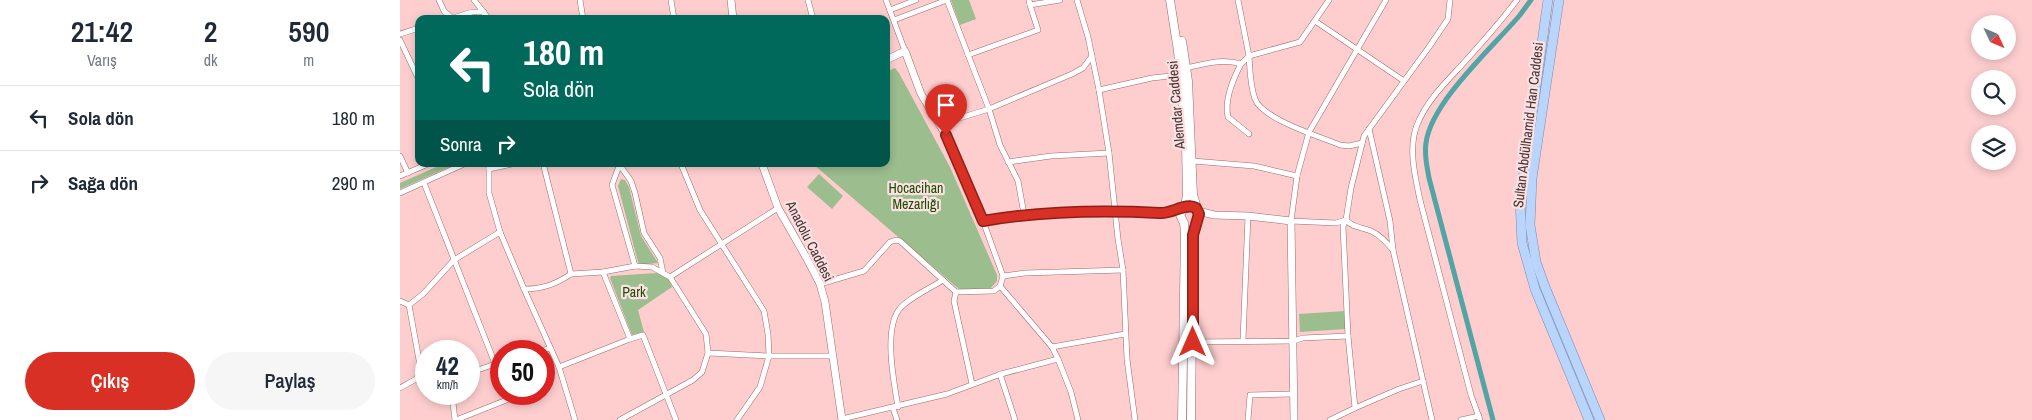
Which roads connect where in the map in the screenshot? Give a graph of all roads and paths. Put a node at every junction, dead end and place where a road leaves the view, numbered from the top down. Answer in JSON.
{"nodes":[{"id":1,"x":439,"y":0,"type":"edge"},
{"id":2,"x":474,"y":0,"type":"edge"},
{"id":3,"x":580,"y":0,"type":"edge"},
{"id":4,"x":670,"y":0,"type":"edge"},
{"id":5,"x":731,"y":0,"type":"edge"},
{"id":6,"x":808,"y":0,"type":"edge"},
{"id":7,"x":886,"y":0,"type":"edge"},
{"id":8,"x":916,"y":0,"type":"edge"},
{"id":9,"x":947,"y":0,"type":"edge"},
{"id":10,"x":1060,"y":0,"type":"edge"},
{"id":11,"x":1078,"y":0,"type":"edge"},
{"id":12,"x":1170,"y":0,"type":"edge"},
{"id":13,"x":1175,"y":0,"type":"edge"},
{"id":14,"x":1238,"y":0,"type":"edge"},
{"id":15,"x":1329,"y":0,"type":"edge"},
{"id":16,"x":1386,"y":0,"type":"edge"},
{"id":17,"x":1450,"y":0,"type":"edge"},
{"id":18,"x":1517,"y":0,"type":"edge"},
{"id":19,"x":1548,"y":0,"type":"edge"},
{"id":20,"x":1559,"y":0,"type":"edge"},
{"id":21,"x":1029,"y":3,"type":"edge"},
{"id":22,"x":890,"y":10,"type":"junction"},
{"id":23,"x":484,"y":12,"type":"junction"},
{"id":24,"x":448,"y":15,"type":"edge"},
{"id":25,"x":462,"y":15,"type":"edge"},
{"id":26,"x":486,"y":15,"type":"edge"},
{"id":27,"x":582,"y":15,"type":"edge"},
{"id":28,"x":673,"y":15,"type":"edge"},
{"id":29,"x":733,"y":15,"type":"edge"},
{"id":30,"x":812,"y":15,"type":"edge"},
{"id":31,"x":894,"y":20,"type":"junction"},
{"id":32,"x":1315,"y":21,"type":"junction"},
{"id":33,"x":415,"y":29,"type":"edge"},
{"id":34,"x":400,"y":34,"type":"edge"},
{"id":35,"x":400,"y":40,"type":"edge"},
{"id":36,"x":1357,"y":50,"type":"junction"},
{"id":37,"x":905,"y":51,"type":"junction"},
{"id":38,"x":968,"y":55,"type":"junction"},
{"id":39,"x":1092,"y":56,"type":"junction"},
{"id":40,"x":1249,"y":56,"type":"junction"},
{"id":41,"x":890,"y":58,"type":"edge"},
{"id":42,"x":1241,"y":64,"type":"junction"},
{"id":43,"x":1186,"y":68,"type":"junction"},
{"id":44,"x":415,"y":72,"type":"edge"},
{"id":45,"x":1180,"y":75,"type":"junction"},
{"id":46,"x":1404,"y":80,"type":"junction"},
{"id":47,"x":1099,"y":90,"type":"junction"},
{"id":48,"x":989,"y":109,"type":"junction"},
{"id":49,"x":940,"y":124,"type":"junction"},
{"id":50,"x":1369,"y":129,"type":"junction"},
{"id":51,"x":1309,"y":132,"type":"junction"},
{"id":52,"x":1249,"y":134,"type":"dead end"},
{"id":53,"x":1362,"y":143,"type":"junction"},
{"id":54,"x":1109,"y":154,"type":"junction"},
{"id":55,"x":400,"y":156,"type":"edge"},
{"id":56,"x":1193,"y":161,"type":"junction"},
{"id":57,"x":1008,"y":162,"type":"junction"},
{"id":58,"x":420,"y":167,"type":"edge"},
{"id":59,"x":458,"y":167,"type":"edge"},
{"id":60,"x":489,"y":167,"type":"edge"},
{"id":61,"x":544,"y":167,"type":"edge"},
{"id":62,"x":618,"y":167,"type":"edge"},
{"id":63,"x":620,"y":167,"type":"edge"},
{"id":64,"x":683,"y":167,"type":"edge"},
{"id":65,"x":763,"y":167,"type":"edge"},
{"id":66,"x":408,"y":172,"type":"junction"},
{"id":67,"x":400,"y":176,"type":"edge"},
{"id":68,"x":1297,"y":176,"type":"junction"},
{"id":69,"x":424,"y":183,"type":"junction"},
{"id":70,"x":400,"y":193,"type":"edge"},
{"id":71,"x":778,"y":208,"type":"junction"},
{"id":72,"x":1183,"y":208,"type":"junction"},
{"id":73,"x":1197,"y":210,"type":"junction"},
{"id":74,"x":1114,"y":211,"type":"junction"},
{"id":75,"x":1024,"y":214,"type":"junction"},
{"id":76,"x":1165,"y":214,"type":"junction"},
{"id":77,"x":1214,"y":216,"type":"junction"},
{"id":78,"x":1248,"y":216,"type":"junction"},
{"id":79,"x":1346,"y":220,"type":"junction"},
{"id":80,"x":983,"y":221,"type":"junction"},
{"id":81,"x":1196,"y":221,"type":"junction"},
{"id":82,"x":1291,"y":221,"type":"junction"},
{"id":83,"x":1183,"y":222,"type":"junction"},
{"id":84,"x":500,"y":232,"type":"junction"},
{"id":85,"x":721,"y":244,"type":"junction"},
{"id":86,"x":1393,"y":250,"type":"junction"},
{"id":87,"x":454,"y":260,"type":"junction"},
{"id":88,"x":635,"y":266,"type":"junction"},
{"id":89,"x":1123,"y":270,"type":"junction"},
{"id":90,"x":603,"y":272,"type":"junction"},
{"id":91,"x":663,"y":273,"type":"junction"},
{"id":92,"x":571,"y":274,"type":"junction"},
{"id":93,"x":1003,"y":276,"type":"junction"},
{"id":94,"x":670,"y":277,"type":"junction"},
{"id":95,"x":943,"y":280,"type":"junction"},
{"id":96,"x":820,"y":284,"type":"junction"},
{"id":97,"x":1000,"y":286,"type":"junction"},
{"id":98,"x":524,"y":289,"type":"junction"},
{"id":99,"x":956,"y":292,"type":"junction"},
{"id":100,"x":400,"y":301,"type":"edge"},
{"id":101,"x":409,"y":305,"type":"junction"},
{"id":102,"x":1126,"y":334,"type":"junction"},
{"id":103,"x":1348,"y":336,"type":"junction"},
{"id":104,"x":630,"y":339,"type":"junction"},
{"id":105,"x":546,"y":340,"type":"edge"},
{"id":106,"x":1243,"y":340,"type":"junction"},
{"id":107,"x":1293,"y":340,"type":"junction"},
{"id":108,"x":415,"y":341,"type":"edge"},
{"id":109,"x":1193,"y":342,"type":"junction"},
{"id":110,"x":490,"y":344,"type":"edge"},
{"id":111,"x":1052,"y":347,"type":"junction"},
{"id":112,"x":708,"y":353,"type":"junction"},
{"id":113,"x":769,"y":356,"type":"junction"},
{"id":114,"x":834,"y":356,"type":"junction"},
{"id":115,"x":555,"y":359,"type":"edge"},
{"id":116,"x":1058,"y":359,"type":"junction"},
{"id":117,"x":559,"y":367,"type":"junction"},
{"id":118,"x":1000,"y":374,"type":"junction"},
{"id":119,"x":415,"y":380,"type":"edge"},
{"id":120,"x":1423,"y":381,"type":"junction"},
{"id":121,"x":972,"y":384,"type":"junction"},
{"id":122,"x":400,"y":388,"type":"edge"},
{"id":123,"x":1293,"y":394,"type":"junction"},
{"id":124,"x":666,"y":395,"type":"junction"},
{"id":125,"x":453,"y":405,"type":"edge"},
{"id":126,"x":494,"y":405,"type":"edge"},
{"id":127,"x":896,"y":407,"type":"junction"},
{"id":128,"x":1355,"y":408,"type":"junction"},
{"id":129,"x":1480,"y":418,"type":"edge"},
{"id":130,"x":455,"y":420,"type":"edge"},
{"id":131,"x":576,"y":420,"type":"edge"},
{"id":132,"x":620,"y":420,"type":"edge"},
{"id":133,"x":676,"y":420,"type":"edge"},
{"id":134,"x":737,"y":420,"type":"edge"},
{"id":135,"x":842,"y":420,"type":"edge"},
{"id":136,"x":897,"y":420,"type":"edge"},
{"id":137,"x":1015,"y":420,"type":"edge"},
{"id":138,"x":1078,"y":420,"type":"edge"},
{"id":139,"x":1135,"y":420,"type":"edge"},
{"id":140,"x":1182,"y":420,"type":"edge"},
{"id":141,"x":1191,"y":420,"type":"edge"},
{"id":142,"x":1248,"y":420,"type":"edge"},
{"id":143,"x":1294,"y":420,"type":"edge"},
{"id":144,"x":1330,"y":420,"type":"edge"},
{"id":145,"x":1432,"y":420,"type":"edge"},
{"id":146,"x":1461,"y":420,"type":"edge"},
{"id":147,"x":1589,"y":420,"type":"edge"},
{"id":148,"x":1600,"y":420,"type":"edge"}],
"edges":[{"from":1,"to":24,"type":"street"},
{"from":2,"to":23,"type":"street"},
{"from":3,"to":27,"type":"street"},
{"from":4,"to":28,"type":"street"},
{"from":5,"to":29,"type":"street"},
{"from":6,"to":30,"type":"street"},
{"from":7,"to":22,"type":"street"},
{"from":8,"to":22,"type":"street"},
{"from":9,"to":31,"type":"street"},
{"from":9,"to":38,"type":"street"},
{"from":10,"to":21,"type":"street"},
{"from":11,"to":39,"type":"street"},
{"from":12,"to":45,"type":"main road","name":"Alemdar Caddesi"},
{"from":13,"to":43,"type":"main road","name":"Alemdar Caddesi"},
{"from":14,"to":40,"type":"street"},
{"from":15,"to":32,"type":"street"},
{"from":16,"to":36,"type":"street"},
{"from":17,"to":46,"type":"street"},
{"from":18,"to":129,"type":"street"},
{"from":19,"to":147,"type":"main road","name":"Sultan Abdülhamid Han Caddesi"},
{"from":20,"to":148,"type":"main road","name":"Sultan Abdülhamid Han Caddesi"},
{"from":21,"to":38,"type":"street"},
{"from":22,"to":31,"type":"street"},
{"from":23,"to":25,"type":"street"},
{"from":23,"to":26,"type":"street"},
{"from":31,"to":37,"type":"street"},
{"from":32,"to":36,"type":"street"},
{"from":32,"to":40,"type":"street"},
{"from":33,"to":34,"type":"street"},
{"from":35,"to":44,"type":"street"},
{"from":36,"to":46,"type":"street"},
{"from":36,"to":51,"type":"street"},
{"from":37,"to":41,"type":"street"},
{"from":37,"to":49,"type":"street"},
{"from":38,"to":48,"type":"street"},
{"from":39,"to":47,"type":"street"},
{"from":39,"to":48,"type":"street"},
{"from":40,"to":42,"type":"street"},
{"from":40,"to":51,"type":"street"},
{"from":42,"to":43,"type":"street"},
{"from":42,"to":52,"type":"street"},
{"from":43,"to":56,"type":"main road","name":"Alemdar Caddesi"},
{"from":45,"to":47,"type":"street"},
{"from":45,"to":72,"type":"main road","name":"Alemdar Caddesi"},
{"from":46,"to":50,"type":"street"},
{"from":47,"to":54,"type":"street"},
{"from":48,"to":49,"type":"street"},
{"from":48,"to":57,"type":"street"},
{"from":49,"to":80,"type":"street"},
{"from":50,"to":53,"type":"street"},
{"from":50,"to":86,"type":"street"},
{"from":51,"to":53,"type":"street"},
{"from":51,"to":68,"type":"street"},
{"from":53,"to":79,"type":"street"},
{"from":54,"to":57,"type":"street"},
{"from":54,"to":74,"type":"street"},
{"from":55,"to":66,"type":"street"},
{"from":56,"to":68,"type":"street"},
{"from":56,"to":73,"type":"main road","name":"Alemdar Caddesi"},
{"from":57,"to":75,"type":"street"},
{"from":58,"to":66,"type":"street"},
{"from":59,"to":69,"type":"street"},
{"from":60,"to":84,"type":"street"},
{"from":61,"to":92,"type":"street"},
{"from":62,"to":88,"type":"street"},
{"from":63,"to":91,"type":"street"},
{"from":64,"to":85,"type":"street"},
{"from":65,"to":71,"type":"street","name":"Anadolu Caddesi"},
{"from":66,"to":67,"type":"street"},
{"from":68,"to":82,"type":"street"},
{"from":69,"to":70,"type":"street"},
{"from":69,"to":87,"type":"street"},
{"from":71,"to":85,"type":"street"},
{"from":71,"to":96,"type":"street","name":"Anadolu Caddesi"},
{"from":72,"to":73,"type":"main road"},
{"from":72,"to":76,"type":"street"},
{"from":72,"to":83,"type":"main road"},
{"from":73,"to":77,"type":"street"},
{"from":73,"to":81,"type":"main road"},
{"from":74,"to":75,"type":"street"},
{"from":74,"to":76,"type":"street"},
{"from":74,"to":89,"type":"street"},
{"from":75,"to":80,"type":"street"},
{"from":76,"to":83,"type":"street"},
{"from":77,"to":78,"type":"street"},
{"from":77,"to":81,"type":"street"},
{"from":78,"to":82,"type":"street"},
{"from":78,"to":106,"type":"street"},
{"from":79,"to":82,"type":"street"},
{"from":79,"to":86,"type":"street"},
{"from":79,"to":103,"type":"street"},
{"from":80,"to":93,"type":"street"},
{"from":81,"to":83,"type":"main road"},
{"from":81,"to":109,"type":"main road"},
{"from":82,"to":107,"type":"street"},
{"from":83,"to":140,"type":"main road"},
{"from":84,"to":87,"type":"street"},
{"from":84,"to":98,"type":"street"},
{"from":85,"to":94,"type":"street"},
{"from":85,"to":113,"type":"street"},
{"from":86,"to":120,"type":"street"},
{"from":87,"to":101,"type":"street"},
{"from":87,"to":110,"type":"street"},
{"from":88,"to":90,"type":"street"},
{"from":88,"to":91,"type":"street"},
{"from":89,"to":93,"type":"street"},
{"from":89,"to":102,"type":"street"},
{"from":90,"to":92,"type":"street"},
{"from":90,"to":104,"type":"street"},
{"from":91,"to":94,"type":"street"},
{"from":92,"to":98,"type":"street"},
{"from":93,"to":97,"type":"street"},
{"from":94,"to":112,"type":"street"},
{"from":95,"to":96,"type":"street"},
{"from":95,"to":99,"type":"street"},
{"from":95,"to":127,"type":"street"},
{"from":96,"to":114,"type":"street","name":"Anadolu Caddesi"},
{"from":97,"to":99,"type":"street"},
{"from":97,"to":111,"type":"street"},
{"from":98,"to":105,"type":"street"},
{"from":99,"to":121,"type":"street"},
{"from":100,"to":101,"type":"street"},
{"from":101,"to":108,"type":"street"},
{"from":102,"to":111,"type":"street"},
{"from":102,"to":139,"type":"street"},
{"from":103,"to":107,"type":"street"},
{"from":103,"to":128,"type":"street"},
{"from":104,"to":117,"type":"street"},
{"from":104,"to":124,"type":"street"},
{"from":106,"to":107,"type":"street"},
{"from":106,"to":109,"type":"street"},
{"from":107,"to":123,"type":"street"},
{"from":109,"to":141,"type":"main road"},
{"from":111,"to":116,"type":"street"},
{"from":112,"to":113,"type":"street"},
{"from":112,"to":124,"type":"street"},
{"from":113,"to":114,"type":"street"},
{"from":113,"to":134,"type":"street"},
{"from":114,"to":135,"type":"street","name":"Anadolu Caddesi"},
{"from":115,"to":117,"type":"street"},
{"from":116,"to":118,"type":"street"},
{"from":116,"to":138,"type":"street"},
{"from":117,"to":131,"type":"street"},
{"from":118,"to":121,"type":"street"},
{"from":118,"to":137,"type":"street"},
{"from":119,"to":122,"type":"street"},
{"from":120,"to":128,"type":"street"},
{"from":120,"to":145,"type":"street"},
{"from":121,"to":127,"type":"street"},
{"from":123,"to":142,"type":"street"},
{"from":123,"to":143,"type":"street"},
{"from":124,"to":132,"type":"street"},
{"from":124,"to":133,"type":"street"},
{"from":125,"to":130,"type":"street"},
{"from":126,"to":130,"type":"street"},
{"from":127,"to":135,"type":"street"},
{"from":127,"to":136,"type":"street"},
{"from":128,"to":144,"type":"street"},
{"from":129,"to":146,"type":"street"}]}
